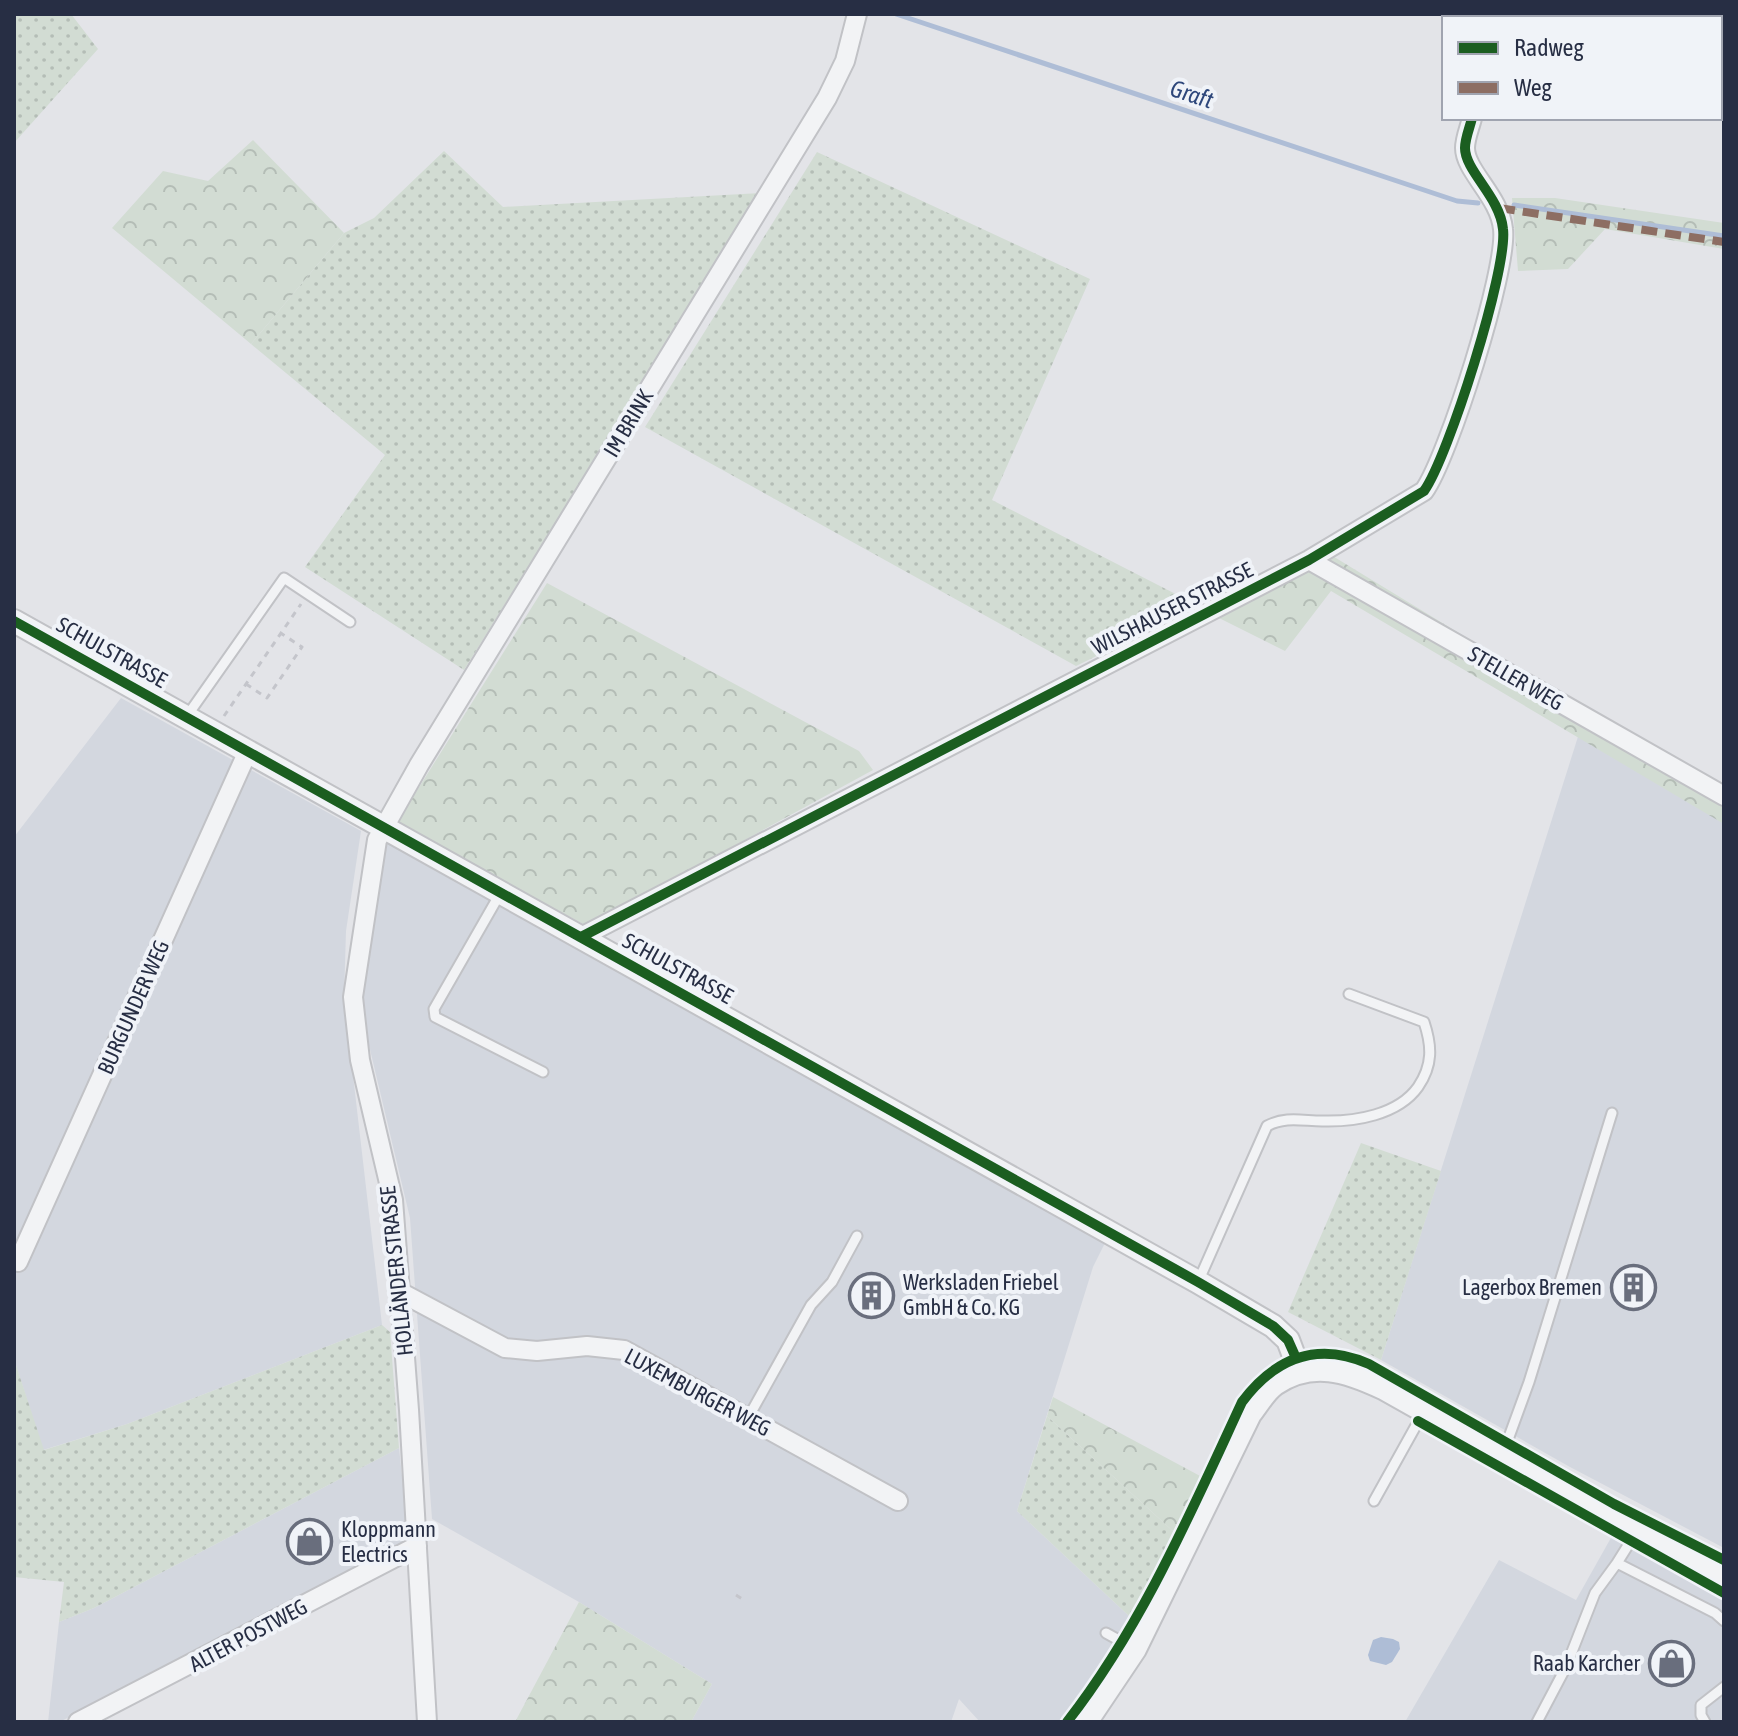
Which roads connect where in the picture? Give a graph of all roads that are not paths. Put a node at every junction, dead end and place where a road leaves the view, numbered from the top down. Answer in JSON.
{"nodes":[{"id":1,"x":857,"y":14,"type":"edge"},
{"id":2,"x":1471,"y":120,"type":"edge"},
{"id":3,"x":1309,"y":560,"type":"junction"},
{"id":4,"x":14,"y":621,"type":"edge"},
{"id":5,"x":350,"y":622,"type":"dead end"},
{"id":6,"x":187,"y":716,"type":"junction"},
{"id":7,"x":248,"y":751,"type":"junction"},
{"id":8,"x":1724,"y":796,"type":"edge"},
{"id":9,"x":385,"y":826,"type":"junction"},
{"id":10,"x":501,"y":892,"type":"junction"},
{"id":11,"x":581,"y":937,"type":"junction"},
{"id":12,"x":1349,"y":994,"type":"dead end"},
{"id":13,"x":543,"y":1072,"type":"dead end"},
{"id":14,"x":1612,"y":1113,"type":"dead end"},
{"id":15,"x":857,"y":1236,"type":"dead end"},
{"id":16,"x":18,"y":1262,"type":"dead end"},
{"id":17,"x":1198,"y":1282,"type":"junction"},
{"id":18,"x":400,"y":1292,"type":"junction"},
{"id":19,"x":1300,"y":1372,"type":"junction"},
{"id":20,"x":1423,"y":1412,"type":"junction"},
{"id":21,"x":748,"y":1418,"type":"junction"},
{"id":22,"x":1502,"y":1456,"type":"junction"},
{"id":23,"x":898,"y":1501,"type":"dead end"},
{"id":24,"x":1374,"y":1501,"type":"dead end"},
{"id":25,"x":1637,"y":1531,"type":"junction"},
{"id":26,"x":417,"y":1546,"type":"junction"},
{"id":27,"x":1617,"y":1563,"type":"junction"},
{"id":28,"x":1724,"y":1576,"type":"edge"},
{"id":29,"x":1724,"y":1621,"type":"edge"},
{"id":30,"x":1106,"y":1633,"type":"dead end"},
{"id":31,"x":1135,"y":1649,"type":"junction"},
{"id":32,"x":1724,"y":1687,"type":"edge"},
{"id":33,"x":78,"y":1722,"type":"edge"},
{"id":34,"x":427,"y":1722,"type":"edge"},
{"id":35,"x":1086,"y":1722,"type":"edge"},
{"id":36,"x":1537,"y":1722,"type":"edge"},
{"id":37,"x":1705,"y":1722,"type":"edge"}],
"edges":[{"from":1,"to":9,"type":"street","name":"IM BRINK"},
{"from":2,"to":3,"type":"street","name":"WILSHAUSER STRASSE"},
{"from":3,"to":8,"type":"street","name":"STELLER WEG"},
{"from":3,"to":11,"type":"street","name":"WILSHAUSER STRASSE"},
{"from":4,"to":6,"type":"street","name":"SCHULSTRASSE"},
{"from":5,"to":6,"type":"lane"},
{"from":6,"to":7,"type":"street","name":"SCHULSTRASSE"},
{"from":7,"to":9,"type":"street","name":"SCHULSTRASSE"},
{"from":7,"to":16,"type":"street","name":"BURGUNDER WEG"},
{"from":9,"to":10,"type":"street","name":"SCHULSTRASSE"},
{"from":9,"to":18,"type":"street","name":"HOLLÄNDER STRASSE"},
{"from":10,"to":11,"type":"street","name":"SCHULSTRASSE"},
{"from":10,"to":13,"type":"lane"},
{"from":11,"to":17,"type":"street","name":"SCHULSTRASSE"},
{"from":12,"to":17,"type":"lane"},
{"from":14,"to":22,"type":"lane"},
{"from":15,"to":21,"type":"lane"},
{"from":17,"to":19,"type":"street","name":"SCHULSTRASSE"},
{"from":18,"to":21,"type":"street","name":"LUXEMBURGER WEG"},
{"from":18,"to":26,"type":"street","name":"HOLLÄNDER STRASSE"},
{"from":19,"to":20,"type":"street"},
{"from":19,"to":31,"type":"street"},
{"from":20,"to":22,"type":"street"},
{"from":20,"to":24,"type":"lane"},
{"from":21,"to":23,"type":"street","name":"LUXEMBURGER WEG"},
{"from":22,"to":25,"type":"street"},
{"from":25,"to":27,"type":"lane"},
{"from":25,"to":28,"type":"street"},
{"from":26,"to":33,"type":"street","name":"ALTER POSTWEG"},
{"from":26,"to":34,"type":"street","name":"HOLLÄNDER STRASSE"},
{"from":27,"to":29,"type":"lane"},
{"from":27,"to":36,"type":"lane"},
{"from":30,"to":31,"type":"lane"},
{"from":31,"to":35,"type":"street"},
{"from":32,"to":37,"type":"lane"}]}
